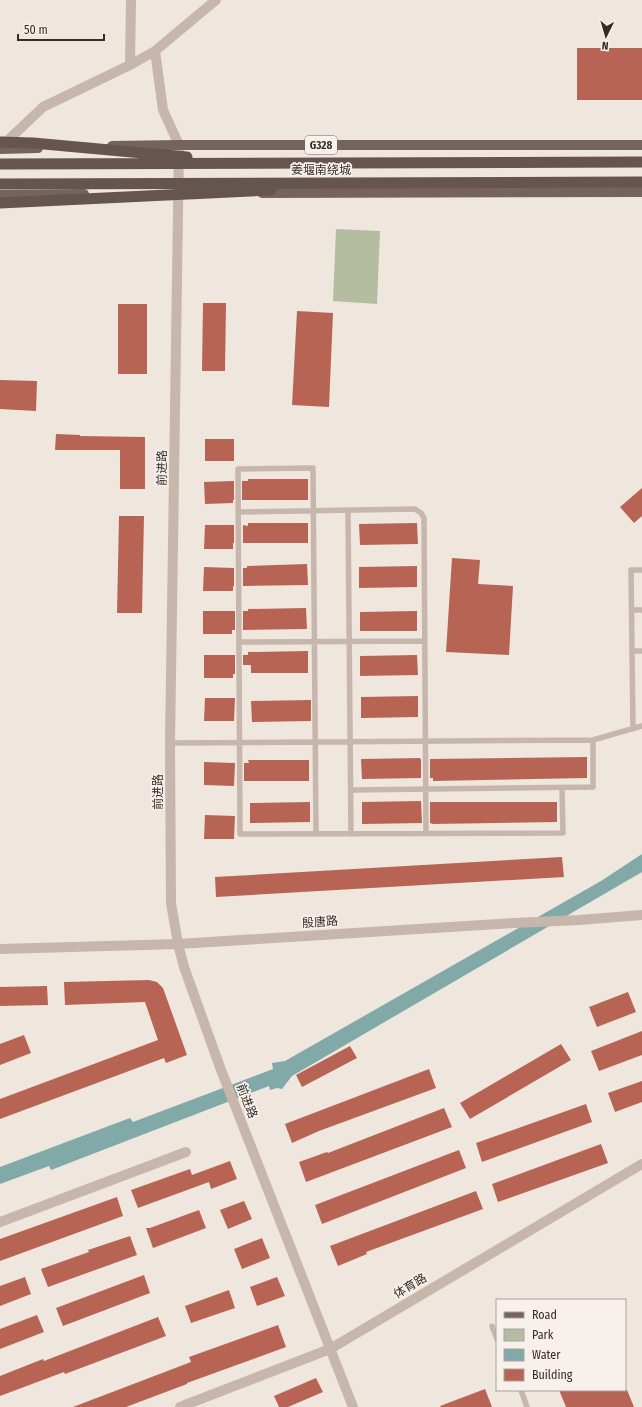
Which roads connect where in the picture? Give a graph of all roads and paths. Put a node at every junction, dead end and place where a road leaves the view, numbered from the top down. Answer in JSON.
{"nodes":[{"id":1,"x":131,"y":0,"type":"edge"},
{"id":2,"x":216,"y":0,"type":"edge"},
{"id":3,"x":155,"y":51,"type":"junction"},
{"id":4,"x":130,"y":65,"type":"junction"},
{"id":5,"x":0,"y":142,"type":"edge"},
{"id":6,"x":179,"y":145,"type":"junction"},
{"id":7,"x":642,"y":146,"type":"edge"},
{"id":8,"x":0,"y":148,"type":"edge"},
{"id":9,"x":642,"y":162,"type":"edge"},
{"id":10,"x":254,"y":163,"type":"junction"},
{"id":11,"x":0,"y":164,"type":"edge"},
{"id":12,"x":414,"y":182,"type":"junction"},
{"id":13,"x":642,"y":182,"type":"edge"},
{"id":14,"x":0,"y":184,"type":"edge"},
{"id":15,"x":642,"y":192,"type":"edge"},
{"id":16,"x":179,"y":193,"type":"junction"},
{"id":17,"x":0,"y":195,"type":"edge"},
{"id":18,"x":0,"y":203,"type":"edge"},
{"id":19,"x":314,"y":510,"type":"junction"},
{"id":20,"x":348,"y":510,"type":"junction"},
{"id":21,"x":238,"y":512,"type":"junction"},
{"id":22,"x":642,"y":570,"type":"edge"},
{"id":23,"x":632,"y":610,"type":"junction"},
{"id":24,"x":642,"y":610,"type":"edge"},
{"id":25,"x":315,"y":641,"type":"junction"},
{"id":26,"x":350,"y":641,"type":"junction"},
{"id":27,"x":424,"y":641,"type":"junction"},
{"id":28,"x":239,"y":642,"type":"junction"},
{"id":29,"x":632,"y":651,"type":"junction"},
{"id":30,"x":642,"y":651,"type":"edge"},
{"id":31,"x":642,"y":726,"type":"edge"},
{"id":32,"x":632,"y":729,"type":"junction"},
{"id":33,"x":593,"y":740,"type":"junction"},
{"id":34,"x":425,"y":741,"type":"junction"},
{"id":35,"x":239,"y":742,"type":"junction"},
{"id":36,"x":316,"y":742,"type":"junction"},
{"id":37,"x":351,"y":742,"type":"junction"},
{"id":38,"x":170,"y":743,"type":"junction"},
{"id":39,"x":562,"y":788,"type":"junction"},
{"id":40,"x":425,"y":789,"type":"junction"},
{"id":41,"x":351,"y":790,"type":"junction"},
{"id":42,"x":426,"y":833,"type":"junction"},
{"id":43,"x":316,"y":834,"type":"junction"},
{"id":44,"x":351,"y":834,"type":"junction"},
{"id":45,"x":642,"y":915,"type":"edge"},
{"id":46,"x":178,"y":944,"type":"junction"},
{"id":47,"x":0,"y":949,"type":"edge"},
{"id":48,"x":186,"y":1152,"type":"dead end"},
{"id":49,"x":642,"y":1164,"type":"edge"},
{"id":50,"x":0,"y":1222,"type":"edge"},
{"id":51,"x":492,"y":1326,"type":"dead end"},
{"id":52,"x":496,"y":1336,"type":"edge"},
{"id":53,"x":330,"y":1349,"type":"junction"},
{"id":54,"x":521,"y":1391,"type":"edge"},
{"id":55,"x":180,"y":1407,"type":"edge"},
{"id":56,"x":353,"y":1407,"type":"edge"},
{"id":57,"x":528,"y":1407,"type":"edge"}],
"edges":[{"from":1,"to":4,"type":"street"},
{"from":2,"to":3,"type":"street"},
{"from":3,"to":4,"type":"street"},
{"from":3,"to":6,"type":"street"},
{"from":4,"to":8,"type":"street"},
{"from":5,"to":10,"type":"highway","bridge":true},
{"from":6,"to":7,"type":"main road","name":"G328","number":"G328"},
{"from":6,"to":8,"type":"main road","name":"G328","number":"G328"},
{"from":6,"to":16,"type":"street","name":"前进路"},
{"from":9,"to":10,"type":"highway","name":"姜堰南绕城","bridge":true},
{"from":10,"to":11,"type":"highway","name":"姜堰南绕城","bridge":true},
{"from":12,"to":13,"type":"highway","name":"姜堰南绕城","bridge":true},
{"from":12,"to":14,"type":"highway","name":"姜堰南绕城","bridge":true},
{"from":12,"to":18,"type":"highway","bridge":true},
{"from":15,"to":16,"type":"main road"},
{"from":16,"to":17,"type":"main road"},
{"from":16,"to":38,"type":"street","name":"前进路"},
{"from":19,"to":20,"type":"lane"},
{"from":19,"to":21,"type":"lane"},
{"from":19,"to":21,"type":"lane"},
{"from":19,"to":25,"type":"lane"},
{"from":20,"to":26,"type":"lane"},
{"from":20,"to":27,"type":"lane"},
{"from":21,"to":28,"type":"lane"},
{"from":22,"to":23,"type":"lane"},
{"from":23,"to":24,"type":"lane"},
{"from":23,"to":29,"type":"lane"},
{"from":25,"to":26,"type":"lane"},
{"from":25,"to":28,"type":"lane"},
{"from":25,"to":36,"type":"lane"},
{"from":26,"to":27,"type":"lane"},
{"from":26,"to":37,"type":"lane"},
{"from":27,"to":34,"type":"lane"},
{"from":28,"to":35,"type":"lane"},
{"from":29,"to":30,"type":"lane"},
{"from":29,"to":32,"type":"lane"},
{"from":31,"to":32,"type":"lane"},
{"from":32,"to":33,"type":"lane"},
{"from":33,"to":34,"type":"lane"},
{"from":33,"to":39,"type":"lane"},
{"from":34,"to":37,"type":"lane"},
{"from":34,"to":40,"type":"lane"},
{"from":35,"to":36,"type":"lane"},
{"from":35,"to":38,"type":"lane"},
{"from":35,"to":43,"type":"lane"},
{"from":36,"to":37,"type":"lane"},
{"from":36,"to":43,"type":"lane"},
{"from":37,"to":41,"type":"lane"},
{"from":38,"to":46,"type":"street","name":"前进路"},
{"from":39,"to":40,"type":"lane"},
{"from":39,"to":42,"type":"lane"},
{"from":40,"to":41,"type":"lane"},
{"from":40,"to":42,"type":"lane"},
{"from":41,"to":44,"type":"lane"},
{"from":42,"to":44,"type":"lane"},
{"from":43,"to":44,"type":"lane"},
{"from":45,"to":46,"type":"street","name":"殷唐路"},
{"from":46,"to":47,"type":"street","name":"殷唐路"},
{"from":46,"to":53,"type":"street","name":"前进路"},
{"from":48,"to":50,"type":"street"},
{"from":49,"to":53,"type":"street","name":"体育路"},
{"from":51,"to":52,"type":"lane"},
{"from":53,"to":55,"type":"street","name":"体育路"},
{"from":53,"to":56,"type":"street","name":"前进路"},
{"from":54,"to":57,"type":"lane"}]}
